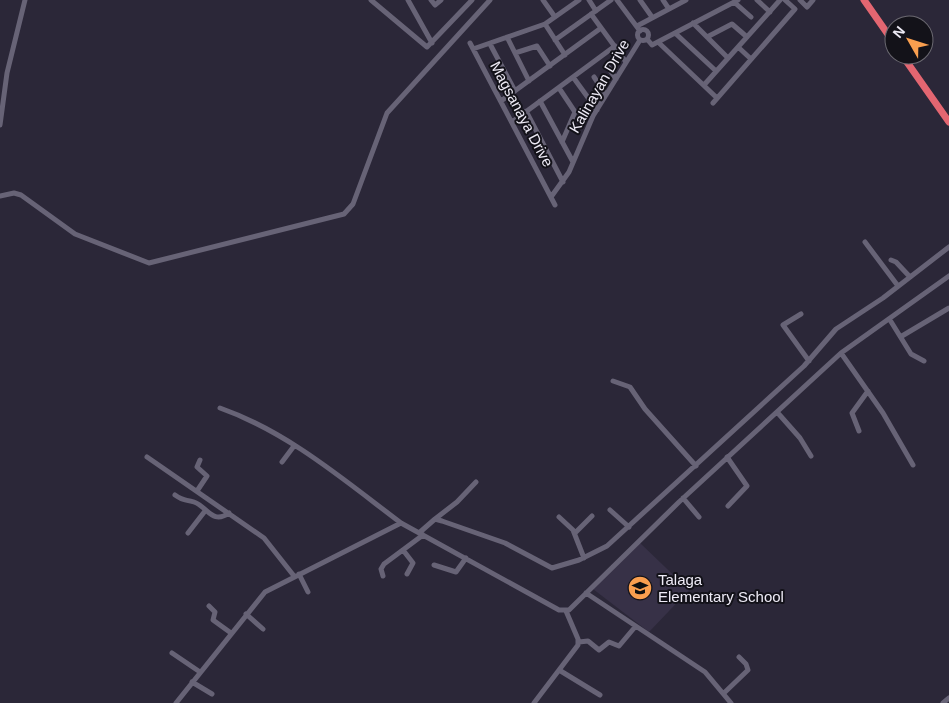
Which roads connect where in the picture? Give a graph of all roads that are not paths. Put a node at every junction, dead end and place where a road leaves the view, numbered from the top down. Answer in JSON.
{"nodes":[{"id":1,"x":25,"y":0,"type":"edge"},
{"id":2,"x":371,"y":0,"type":"edge"},
{"id":3,"x":408,"y":0,"type":"edge"},
{"id":4,"x":431,"y":0,"type":"edge"},
{"id":5,"x":441,"y":0,"type":"edge"},
{"id":6,"x":472,"y":0,"type":"edge"},
{"id":7,"x":490,"y":0,"type":"edge"},
{"id":8,"x":544,"y":0,"type":"edge"},
{"id":9,"x":579,"y":0,"type":"edge"},
{"id":10,"x":589,"y":0,"type":"edge"},
{"id":11,"x":611,"y":0,"type":"edge"},
{"id":12,"x":617,"y":0,"type":"edge"},
{"id":13,"x":640,"y":0,"type":"edge"},
{"id":14,"x":663,"y":0,"type":"edge"},
{"id":15,"x":686,"y":0,"type":"edge"},
{"id":16,"x":757,"y":0,"type":"edge"},
{"id":17,"x":780,"y":0,"type":"edge"},
{"id":18,"x":785,"y":0,"type":"edge"},
{"id":19,"x":800,"y":0,"type":"edge"},
{"id":20,"x":813,"y":0,"type":"edge"},
{"id":21,"x":864,"y":0,"type":"edge"},
{"id":22,"x":736,"y":1,"type":"edge"},
{"id":23,"x":669,"y":9,"type":"junction"},
{"id":24,"x":594,"y":12,"type":"junction"},
{"id":25,"x":770,"y":12,"type":"junction"},
{"id":26,"x":555,"y":17,"type":"junction"},
{"id":27,"x":652,"y":17,"type":"junction"},
{"id":28,"x":751,"y":17,"type":"dead end"},
{"id":29,"x":545,"y":24,"type":"junction"},
{"id":30,"x":693,"y":24,"type":"junction"},
{"id":31,"x":601,"y":28,"type":"junction"},
{"id":32,"x":638,"y":28,"type":"junction"},
{"id":33,"x":884,"y":29,"type":"edge"},
{"id":34,"x":676,"y":33,"type":"junction"},
{"id":35,"x":508,"y":37,"type":"junction"},
{"id":36,"x":707,"y":37,"type":"junction"},
{"id":37,"x":747,"y":37,"type":"junction"},
{"id":38,"x":647,"y":39,"type":"junction"},
{"id":39,"x":555,"y":40,"type":"junction"},
{"id":40,"x":640,"y":40,"type":"junction"},
{"id":41,"x":470,"y":42,"type":"dead end"},
{"id":42,"x":658,"y":42,"type":"junction"},
{"id":43,"x":432,"y":43,"type":"junction"},
{"id":44,"x":490,"y":44,"type":"junction"},
{"id":45,"x":615,"y":46,"type":"junction"},
{"id":46,"x":738,"y":47,"type":"junction"},
{"id":47,"x":473,"y":50,"type":"junction"},
{"id":48,"x":515,"y":53,"type":"junction"},
{"id":49,"x":565,"y":55,"type":"junction"},
{"id":50,"x":728,"y":58,"type":"junction"},
{"id":51,"x":751,"y":59,"type":"junction"},
{"id":52,"x":626,"y":62,"type":"junction"},
{"id":53,"x":909,"y":65,"type":"edge"},
{"id":54,"x":550,"y":66,"type":"junction"},
{"id":55,"x":608,"y":67,"type":"dead end"},
{"id":56,"x":716,"y":72,"type":"junction"},
{"id":57,"x":573,"y":77,"type":"junction"},
{"id":58,"x":594,"y":77,"type":"dead end"},
{"id":59,"x":616,"y":79,"type":"junction"},
{"id":60,"x":529,"y":81,"type":"junction"},
{"id":61,"x":704,"y":85,"type":"junction"},
{"id":62,"x":559,"y":88,"type":"junction"},
{"id":63,"x":515,"y":91,"type":"junction"},
{"id":64,"x":606,"y":95,"type":"junction"},
{"id":65,"x":718,"y":98,"type":"junction"},
{"id":66,"x":540,"y":101,"type":"junction"},
{"id":67,"x":501,"y":102,"type":"junction"},
{"id":68,"x":713,"y":103,"type":"dead end"},
{"id":69,"x":597,"y":110,"type":"junction"},
{"id":70,"x":526,"y":112,"type":"junction"},
{"id":71,"x":512,"y":122,"type":"junction"},
{"id":72,"x":949,"y":122,"type":"edge"},
{"id":73,"x":0,"y":125,"type":"edge"},
{"id":74,"x":562,"y":142,"type":"junction"},
{"id":75,"x":573,"y":162,"type":"junction"},
{"id":76,"x":564,"y":182,"type":"junction"},
{"id":77,"x":0,"y":196,"type":"edge"},
{"id":78,"x":551,"y":197,"type":"junction"},
{"id":79,"x":555,"y":205,"type":"dead end"},
{"id":80,"x":865,"y":242,"type":"dead end"},
{"id":81,"x":949,"y":247,"type":"edge"},
{"id":82,"x":891,"y":260,"type":"dead end"},
{"id":83,"x":949,"y":276,"type":"edge"},
{"id":84,"x":910,"y":277,"type":"junction"},
{"id":85,"x":898,"y":286,"type":"junction"},
{"id":86,"x":949,"y":308,"type":"edge"},
{"id":87,"x":801,"y":314,"type":"dead end"},
{"id":88,"x":890,"y":320,"type":"junction"},
{"id":89,"x":902,"y":336,"type":"junction"},
{"id":90,"x":841,"y":353,"type":"junction"},
{"id":91,"x":809,"y":361,"type":"junction"},
{"id":92,"x":924,"y":361,"type":"dead end"},
{"id":93,"x":613,"y":381,"type":"dead end"},
{"id":94,"x":868,"y":391,"type":"junction"},
{"id":95,"x":220,"y":408,"type":"dead end"},
{"id":96,"x":777,"y":412,"type":"junction"},
{"id":97,"x":860,"y":431,"type":"dead end"},
{"id":98,"x":294,"y":446,"type":"junction"},
{"id":99,"x":147,"y":456,"type":"dead end"},
{"id":100,"x":811,"y":456,"type":"dead end"},
{"id":101,"x":727,"y":457,"type":"junction"},
{"id":102,"x":200,"y":460,"type":"dead end"},
{"id":103,"x":282,"y":462,"type":"dead end"},
{"id":104,"x":913,"y":465,"type":"dead end"},
{"id":105,"x":696,"y":466,"type":"junction"},
{"id":106,"x":476,"y":482,"type":"dead end"},
{"id":107,"x":197,"y":491,"type":"junction"},
{"id":108,"x":176,"y":495,"type":"dead end"},
{"id":109,"x":683,"y":498,"type":"junction"},
{"id":110,"x":728,"y":506,"type":"dead end"},
{"id":111,"x":610,"y":510,"type":"dead end"},
{"id":112,"x":205,"y":511,"type":"junction"},
{"id":113,"x":228,"y":513,"type":"junction"},
{"id":114,"x":592,"y":516,"type":"dead end"},
{"id":115,"x":559,"y":517,"type":"dead end"},
{"id":116,"x":698,"y":517,"type":"dead end"},
{"id":117,"x":435,"y":520,"type":"junction"},
{"id":118,"x":401,"y":523,"type":"junction"},
{"id":119,"x":629,"y":527,"type":"junction"},
{"id":120,"x":188,"y":533,"type":"dead end"},
{"id":121,"x":575,"y":533,"type":"junction"},
{"id":122,"x":421,"y":534,"type":"junction"},
{"id":123,"x":402,"y":550,"type":"junction"},
{"id":124,"x":466,"y":558,"type":"junction"},
{"id":125,"x":584,"y":558,"type":"junction"},
{"id":126,"x":434,"y":565,"type":"dead end"},
{"id":127,"x":407,"y":574,"type":"dead end"},
{"id":128,"x":297,"y":575,"type":"junction"},
{"id":129,"x":383,"y":576,"type":"dead end"},
{"id":130,"x":308,"y":592,"type":"dead end"},
{"id":131,"x":586,"y":593,"type":"junction"},
{"id":132,"x":209,"y":606,"type":"dead end"},
{"id":133,"x":566,"y":611,"type":"junction"},
{"id":134,"x":246,"y":614,"type":"junction"},
{"id":135,"x":635,"y":627,"type":"junction"},
{"id":136,"x":263,"y":629,"type":"dead end"},
{"id":137,"x":231,"y":634,"type":"junction"},
{"id":138,"x":579,"y":642,"type":"junction"},
{"id":139,"x":172,"y":653,"type":"dead end"},
{"id":140,"x":739,"y":657,"type":"dead end"},
{"id":141,"x":559,"y":670,"type":"junction"},
{"id":142,"x":200,"y":672,"type":"junction"},
{"id":143,"x":192,"y":682,"type":"junction"},
{"id":144,"x":724,"y":693,"type":"junction"},
{"id":145,"x":212,"y":694,"type":"dead end"},
{"id":146,"x":600,"y":696,"type":"dead end"},
{"id":147,"x":949,"y":698,"type":"edge"},
{"id":148,"x":176,"y":703,"type":"edge"},
{"id":149,"x":534,"y":703,"type":"edge"},
{"id":150,"x":731,"y":703,"type":"edge"},
{"id":151,"x":942,"y":703,"type":"edge"}],
"edges":[{"from":1,"to":73,"type":"street"},
{"from":2,"to":43,"type":"street"},
{"from":3,"to":43,"type":"street"},
{"from":4,"to":5,"type":"street"},
{"from":6,"to":43,"type":"street"},
{"from":7,"to":77,"type":"street"},
{"from":8,"to":26,"type":"street"},
{"from":9,"to":26,"type":"street"},
{"from":10,"to":24,"type":"street"},
{"from":11,"to":24,"type":"street"},
{"from":12,"to":32,"type":"street"},
{"from":13,"to":27,"type":"street"},
{"from":14,"to":23,"type":"street"},
{"from":15,"to":23,"type":"street"},
{"from":16,"to":25,"type":"street"},
{"from":17,"to":25,"type":"street"},
{"from":18,"to":51,"type":"street"},
{"from":19,"to":20,"type":"street"},
{"from":21,"to":33,"type":"highway"},
{"from":22,"to":28,"type":"street"},
{"from":22,"to":30,"type":"street"},
{"from":23,"to":27,"type":"street"},
{"from":24,"to":31,"type":"street"},
{"from":24,"to":39,"type":"street"},
{"from":25,"to":37,"type":"street"},
{"from":26,"to":29,"type":"street"},
{"from":27,"to":32,"type":"street"},
{"from":29,"to":35,"type":"street"},
{"from":29,"to":39,"type":"street"},
{"from":30,"to":34,"type":"street"},
{"from":30,"to":36,"type":"street"},
{"from":31,"to":45,"type":"street"},
{"from":31,"to":49,"type":"street"},
{"from":32,"to":38,"type":"street"},
{"from":32,"to":40,"type":"street"},
{"from":34,"to":42,"type":"street"},
{"from":34,"to":56,"type":"street"},
{"from":35,"to":44,"type":"street"},
{"from":35,"to":48,"type":"street"},
{"from":36,"to":37,"type":"street"},
{"from":36,"to":50,"type":"street"},
{"from":37,"to":46,"type":"street"},
{"from":38,"to":40,"type":"street"},
{"from":38,"to":42,"type":"street"},
{"from":39,"to":49,"type":"street"},
{"from":40,"to":52,"type":"street","name":"Kalinayan Drive"},
{"from":41,"to":47,"type":"street","name":"Magsanaya Drive"},
{"from":42,"to":61,"type":"street"},
{"from":44,"to":47,"type":"street"},
{"from":44,"to":63,"type":"street"},
{"from":45,"to":52,"type":"street"},
{"from":45,"to":57,"type":"street"},
{"from":46,"to":50,"type":"street"},
{"from":46,"to":51,"type":"street"},
{"from":47,"to":67,"type":"street","name":"Magsanaya Drive"},
{"from":48,"to":54,"type":"street"},
{"from":48,"to":60,"type":"street"},
{"from":49,"to":54,"type":"street"},
{"from":50,"to":56,"type":"street"},
{"from":51,"to":65,"type":"street"},
{"from":52,"to":59,"type":"street","name":"Kalinayan Drive"},
{"from":53,"to":72,"type":"highway"},
{"from":54,"to":60,"type":"street"},
{"from":55,"to":59,"type":"street"},
{"from":56,"to":61,"type":"street"},
{"from":57,"to":62,"type":"street"},
{"from":57,"to":69,"type":"street"},
{"from":58,"to":64,"type":"street"},
{"from":59,"to":64,"type":"street","name":"Kalinayan Drive"},
{"from":60,"to":63,"type":"street"},
{"from":61,"to":65,"type":"street"},
{"from":62,"to":66,"type":"street"},
{"from":62,"to":74,"type":"street"},
{"from":63,"to":67,"type":"street"},
{"from":64,"to":69,"type":"street","name":"Kalinayan Drive"},
{"from":65,"to":68,"type":"street"},
{"from":66,"to":70,"type":"street"},
{"from":66,"to":74,"type":"street"},
{"from":67,"to":71,"type":"street","name":"Magsanaya Drive"},
{"from":69,"to":75,"type":"street","name":"Kalinayan Drive"},
{"from":70,"to":71,"type":"street"},
{"from":70,"to":76,"type":"street"},
{"from":71,"to":78,"type":"street","name":"Magsanaya Drive"},
{"from":74,"to":75,"type":"street"},
{"from":75,"to":76,"type":"street","name":"Kalinayan Drive"},
{"from":76,"to":78,"type":"street","name":"Kalinayan Drive"},
{"from":78,"to":79,"type":"street","name":"Magsanaya Drive"},
{"from":80,"to":85,"type":"street"},
{"from":81,"to":84,"type":"street"},
{"from":82,"to":84,"type":"street"},
{"from":83,"to":88,"type":"street"},
{"from":84,"to":85,"type":"street"},
{"from":85,"to":91,"type":"street"},
{"from":86,"to":89,"type":"street"},
{"from":87,"to":91,"type":"street"},
{"from":88,"to":89,"type":"street"},
{"from":88,"to":90,"type":"street"},
{"from":89,"to":92,"type":"street"},
{"from":90,"to":94,"type":"street"},
{"from":90,"to":96,"type":"street"},
{"from":91,"to":105,"type":"street"},
{"from":93,"to":105,"type":"street"},
{"from":94,"to":97,"type":"street"},
{"from":94,"to":104,"type":"street"},
{"from":95,"to":98,"type":"street"},
{"from":96,"to":100,"type":"street"},
{"from":96,"to":101,"type":"street"},
{"from":98,"to":103,"type":"street"},
{"from":98,"to":118,"type":"street"},
{"from":99,"to":107,"type":"street"},
{"from":101,"to":109,"type":"street"},
{"from":101,"to":110,"type":"street"},
{"from":102,"to":107,"type":"street"},
{"from":105,"to":119,"type":"street"},
{"from":106,"to":117,"type":"street"},
{"from":107,"to":113,"type":"street"},
{"from":108,"to":112,"type":"street"},
{"from":109,"to":116,"type":"street"},
{"from":109,"to":131,"type":"street"},
{"from":111,"to":119,"type":"street"},
{"from":112,"to":113,"type":"street"},
{"from":112,"to":120,"type":"street"},
{"from":113,"to":128,"type":"street"},
{"from":114,"to":121,"type":"street"},
{"from":115,"to":121,"type":"street"},
{"from":117,"to":122,"type":"street"},
{"from":117,"to":125,"type":"street"},
{"from":118,"to":122,"type":"street"},
{"from":118,"to":128,"type":"street"},
{"from":119,"to":125,"type":"street"},
{"from":121,"to":125,"type":"street"},
{"from":122,"to":123,"type":"street"},
{"from":122,"to":124,"type":"street"},
{"from":123,"to":127,"type":"street"},
{"from":123,"to":129,"type":"street"},
{"from":124,"to":126,"type":"street"},
{"from":124,"to":133,"type":"street"},
{"from":128,"to":130,"type":"street"},
{"from":128,"to":134,"type":"street"},
{"from":131,"to":133,"type":"street"},
{"from":131,"to":135,"type":"street"},
{"from":132,"to":137,"type":"street"},
{"from":133,"to":138,"type":"street"},
{"from":134,"to":136,"type":"street"},
{"from":134,"to":137,"type":"street"},
{"from":135,"to":138,"type":"street"},
{"from":135,"to":144,"type":"street"},
{"from":137,"to":142,"type":"street"},
{"from":138,"to":141,"type":"street"},
{"from":139,"to":142,"type":"street"},
{"from":140,"to":144,"type":"street"},
{"from":141,"to":146,"type":"street"},
{"from":141,"to":149,"type":"street"},
{"from":142,"to":143,"type":"street"},
{"from":143,"to":145,"type":"street"},
{"from":143,"to":148,"type":"street"},
{"from":144,"to":150,"type":"street"},
{"from":147,"to":151,"type":"street"}]}
